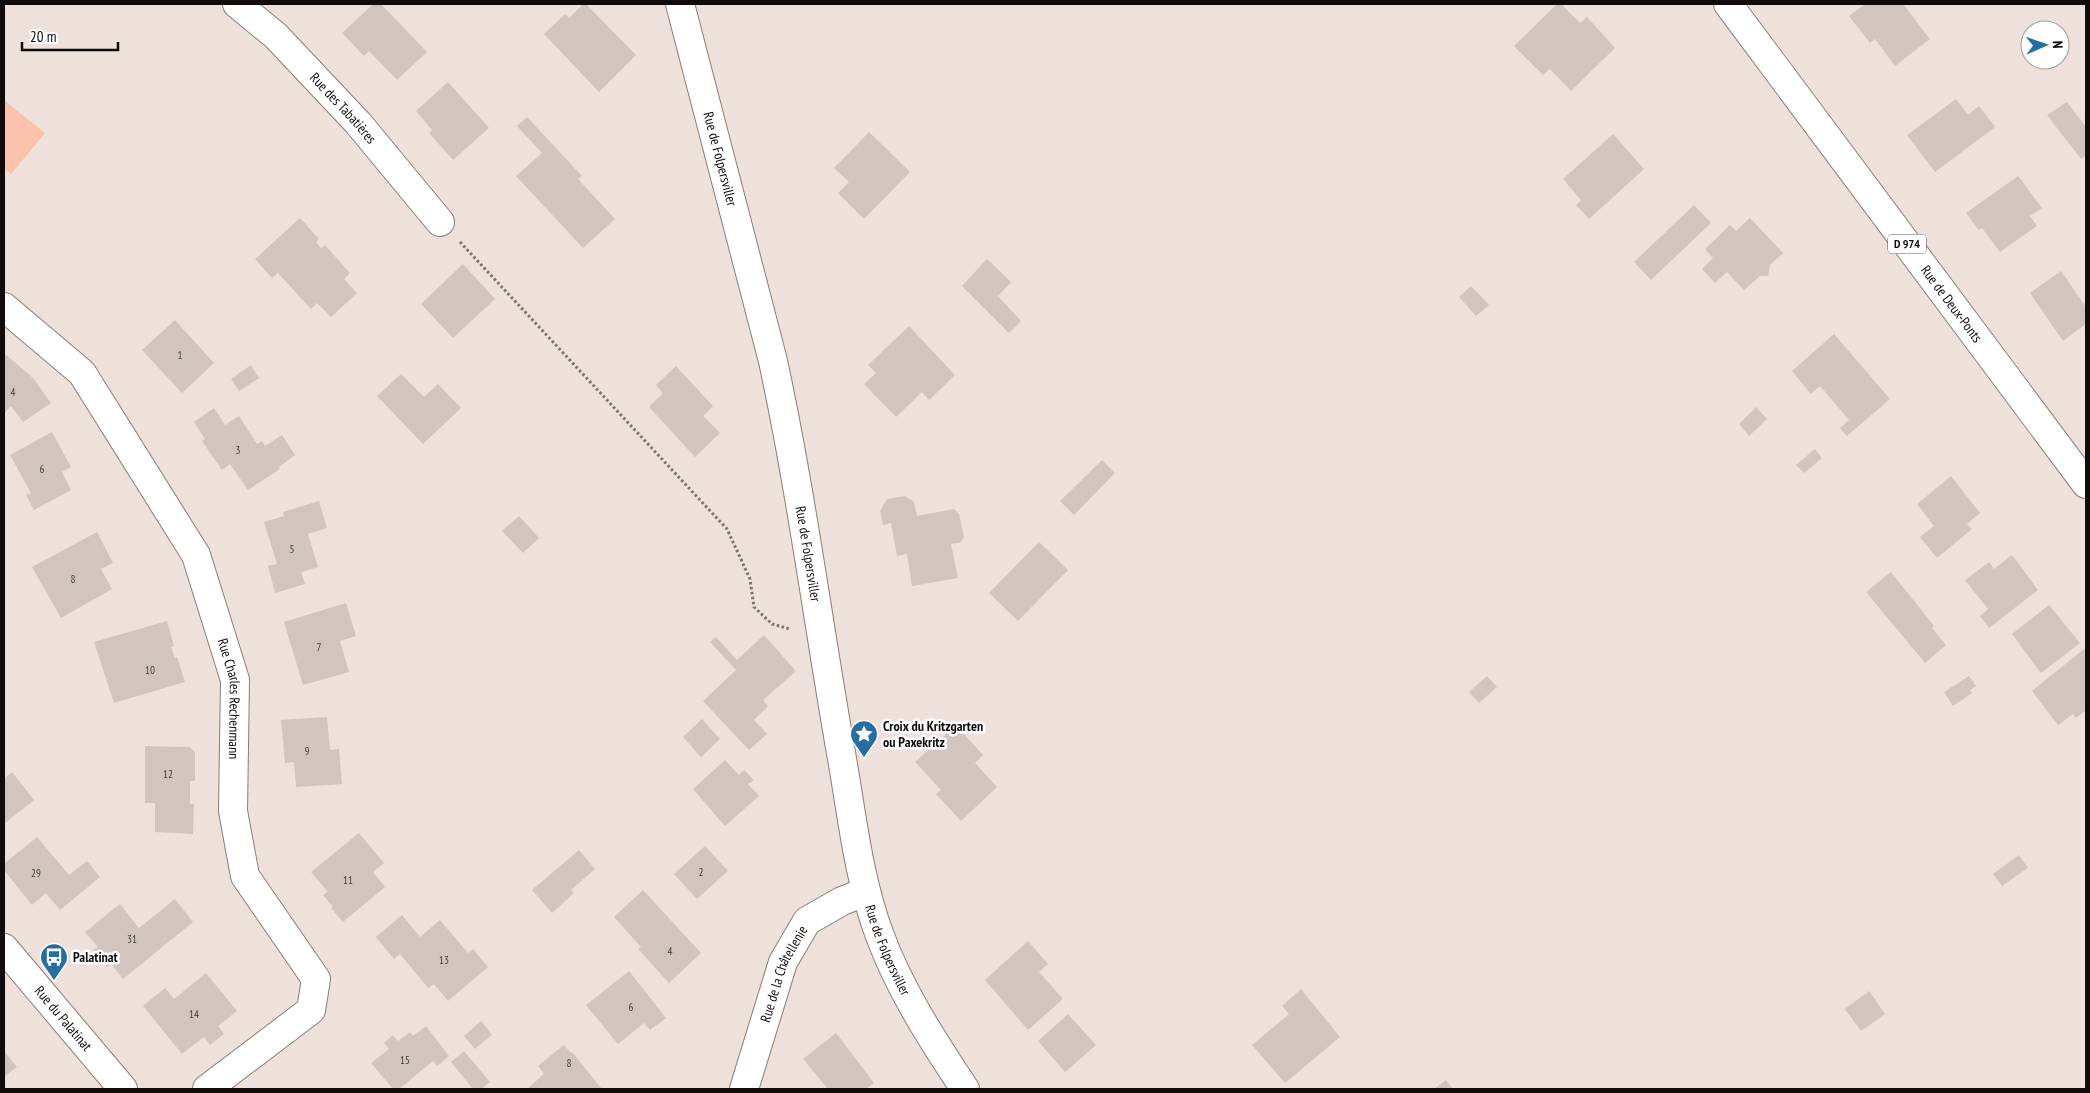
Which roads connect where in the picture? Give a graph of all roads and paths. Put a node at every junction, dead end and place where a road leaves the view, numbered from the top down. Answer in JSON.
{"nodes":[{"id":1,"x":237,"y":4,"type":"edge"},
{"id":2,"x":680,"y":4,"type":"edge"},
{"id":3,"x":1728,"y":4,"type":"edge"},
{"id":4,"x":440,"y":222,"type":"joint"},
{"id":5,"x":4,"y":307,"type":"edge"},
{"id":6,"x":2086,"y":484,"type":"edge"},
{"id":7,"x":821,"y":638,"type":"junction"},
{"id":8,"x":865,"y":892,"type":"junction"},
{"id":9,"x":4,"y":948,"type":"edge"},
{"id":10,"x":123,"y":1089,"type":"edge"},
{"id":11,"x":207,"y":1089,"type":"edge"},
{"id":12,"x":744,"y":1089,"type":"edge"},
{"id":13,"x":965,"y":1089,"type":"edge"}],
"edges":[{"from":1,"to":4,"type":"street","name":"Rue des Tabatières"},
{"from":2,"to":7,"type":"street","name":"Rue de Folpersviller"},
{"from":3,"to":6,"type":"street","name":"Rue de Deux-Ponts","number":"D 974"},
{"from":4,"to":7,"type":"path"},
{"from":5,"to":11,"type":"street","name":"Rue Charles Rechenmann"},
{"from":7,"to":8,"type":"street","name":"Rue de Folpersviller"},
{"from":8,"to":12,"type":"street","name":"Rue de la Châtellenie"},
{"from":8,"to":13,"type":"street","name":"Rue de Folpersviller"},
{"from":9,"to":10,"type":"street","name":"Rue du Palatinat"}]}
